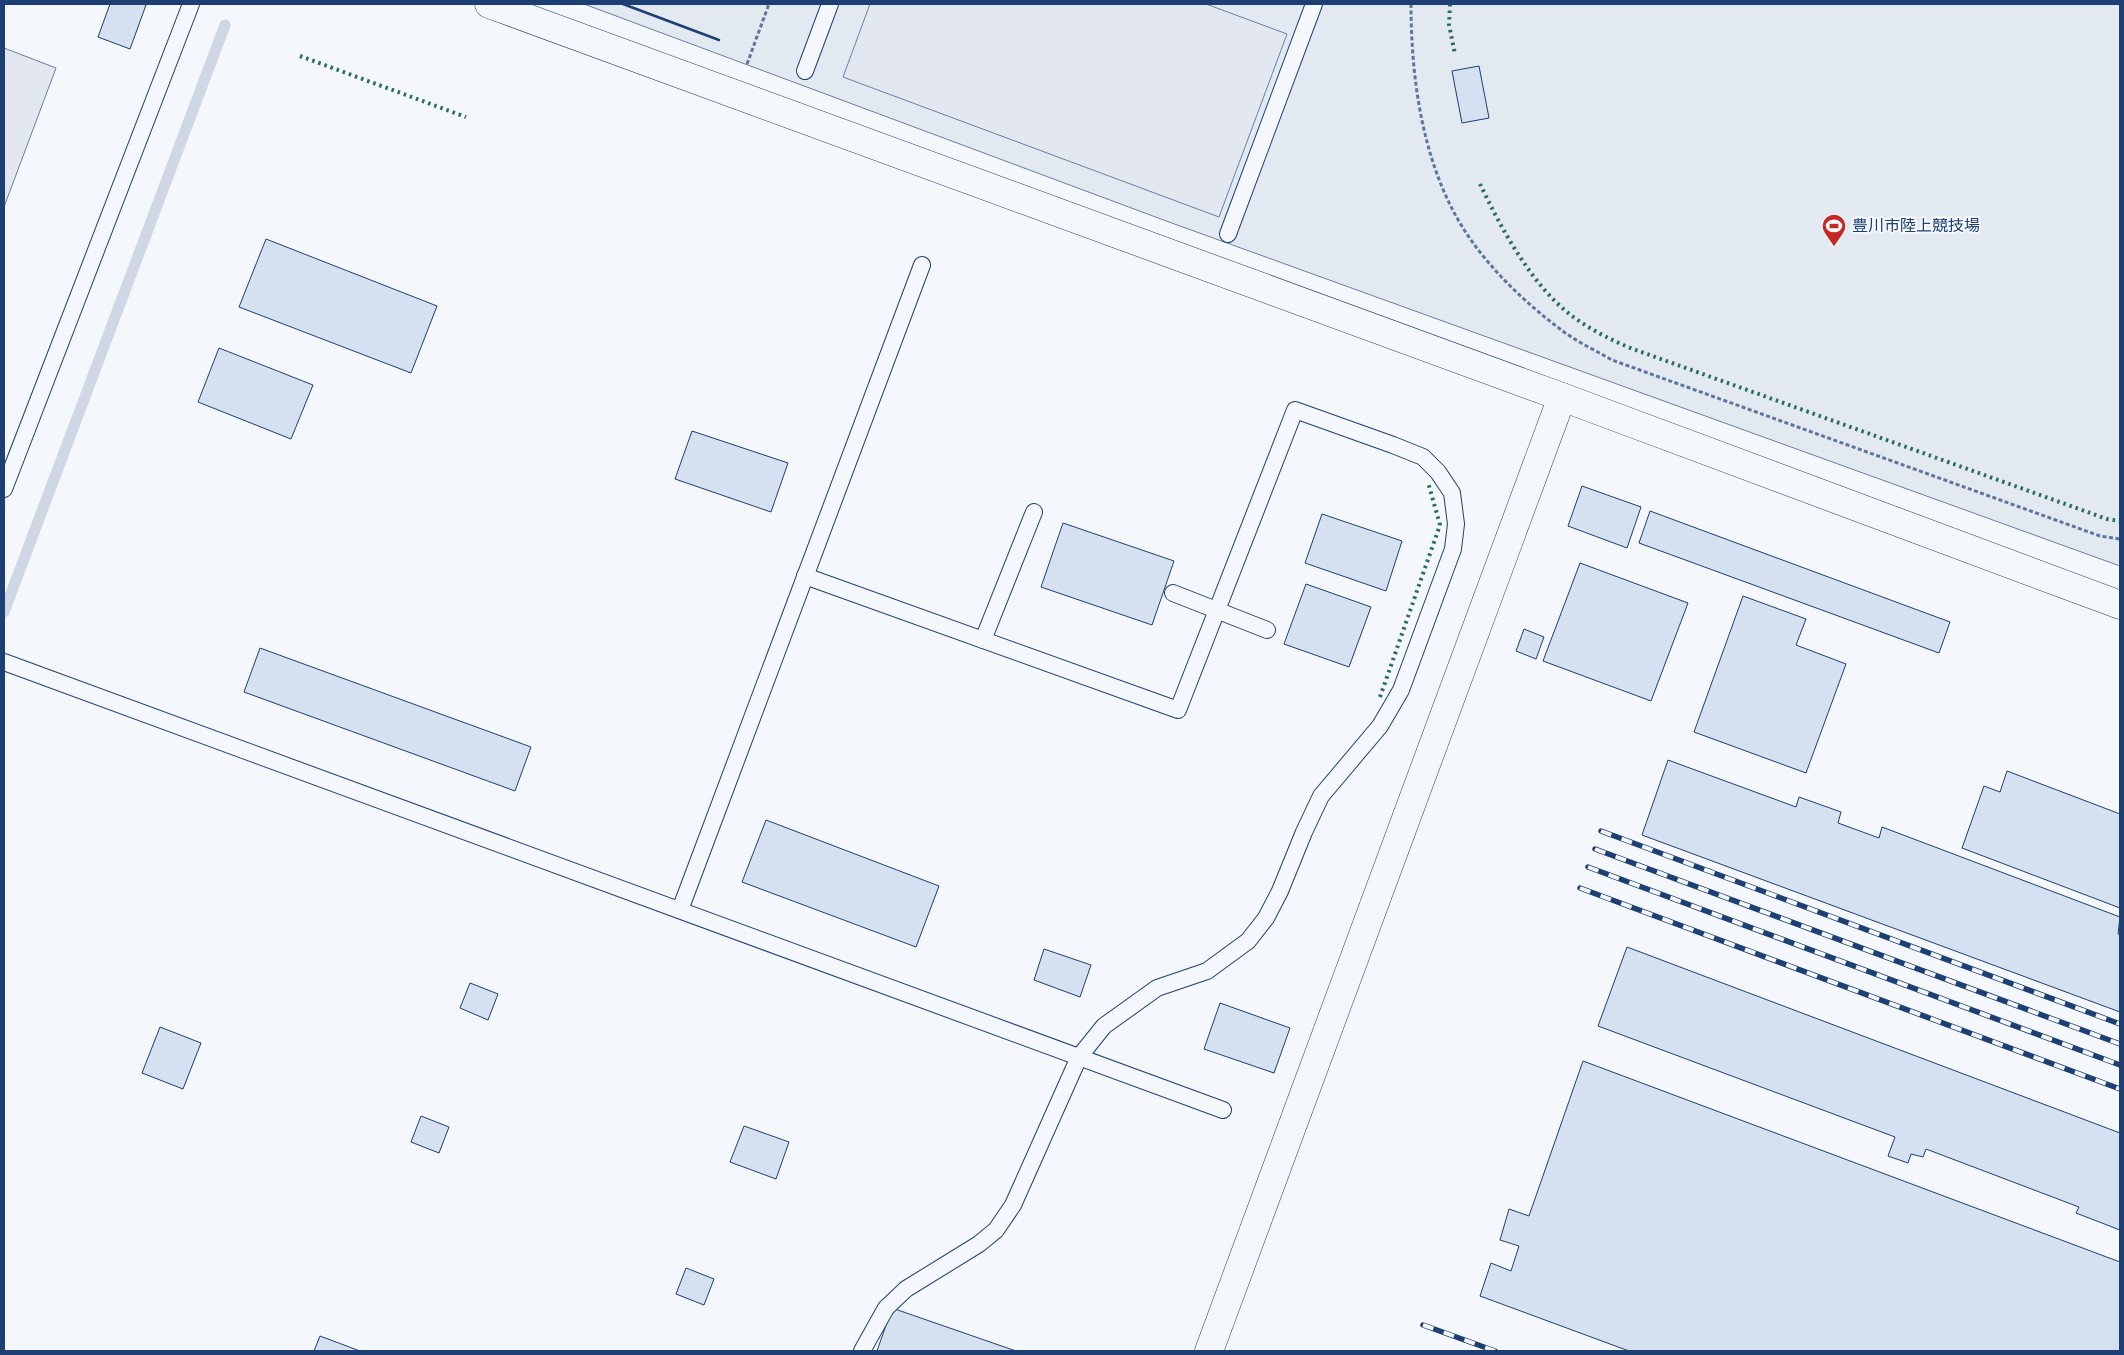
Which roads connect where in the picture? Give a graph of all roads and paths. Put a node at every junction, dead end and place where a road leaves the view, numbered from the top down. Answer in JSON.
{"nodes":[{"id":1,"x":191,"y":4,"type":"edge"},
{"id":2,"x":489,"y":4,"type":"edge"},
{"id":3,"x":769,"y":4,"type":"edge"},
{"id":4,"x":830,"y":4,"type":"edge"},
{"id":5,"x":1314,"y":4,"type":"edge"},
{"id":6,"x":1411,"y":4,"type":"edge"},
{"id":7,"x":806,"y":71,"type":"dead end"},
{"id":8,"x":735,"y":95,"type":"junction"},
{"id":9,"x":1228,"y":234,"type":"dead end"},
{"id":10,"x":922,"y":265,"type":"dead end"},
{"id":11,"x":1562,"y":397,"type":"junction"},
{"id":12,"x":4,"y":489,"type":"edge"},
{"id":13,"x":1034,"y":512,"type":"dead end"},
{"id":14,"x":2120,"y":539,"type":"edge"},
{"id":15,"x":805,"y":576,"type":"junction"},
{"id":16,"x":1173,"y":593,"type":"dead end"},
{"id":17,"x":2120,"y":605,"type":"edge"},
{"id":18,"x":1217,"y":610,"type":"junction"},
{"id":19,"x":1267,"y":630,"type":"dead end"},
{"id":20,"x":984,"y":640,"type":"junction"},
{"id":21,"x":4,"y":662,"type":"edge"},
{"id":22,"x":680,"y":910,"type":"junction"},
{"id":23,"x":1079,"y":1057,"type":"junction"},
{"id":24,"x":1222,"y":1110,"type":"dead end"},
{"id":25,"x":862,"y":1351,"type":"edge"},
{"id":26,"x":1209,"y":1351,"type":"edge"}],
"edges":[{"from":1,"to":12,"type":"lane"},
{"from":2,"to":8,"type":"street"},
{"from":3,"to":8,"type":"path"},
{"from":4,"to":7,"type":"lane"},
{"from":5,"to":9,"type":"lane"},
{"from":6,"to":14,"type":"path"},
{"from":8,"to":11,"type":"street"},
{"from":10,"to":15,"type":"lane"},
{"from":11,"to":17,"type":"street"},
{"from":11,"to":26,"type":"street"},
{"from":13,"to":20,"type":"lane"},
{"from":15,"to":20,"type":"lane"},
{"from":15,"to":22,"type":"lane"},
{"from":16,"to":18,"type":"lane"},
{"from":18,"to":19,"type":"lane"},
{"from":18,"to":20,"type":"lane"},
{"from":18,"to":23,"type":"lane"},
{"from":21,"to":22,"type":"lane"},
{"from":22,"to":23,"type":"lane"},
{"from":23,"to":24,"type":"lane"},
{"from":23,"to":25,"type":"lane"}]}
